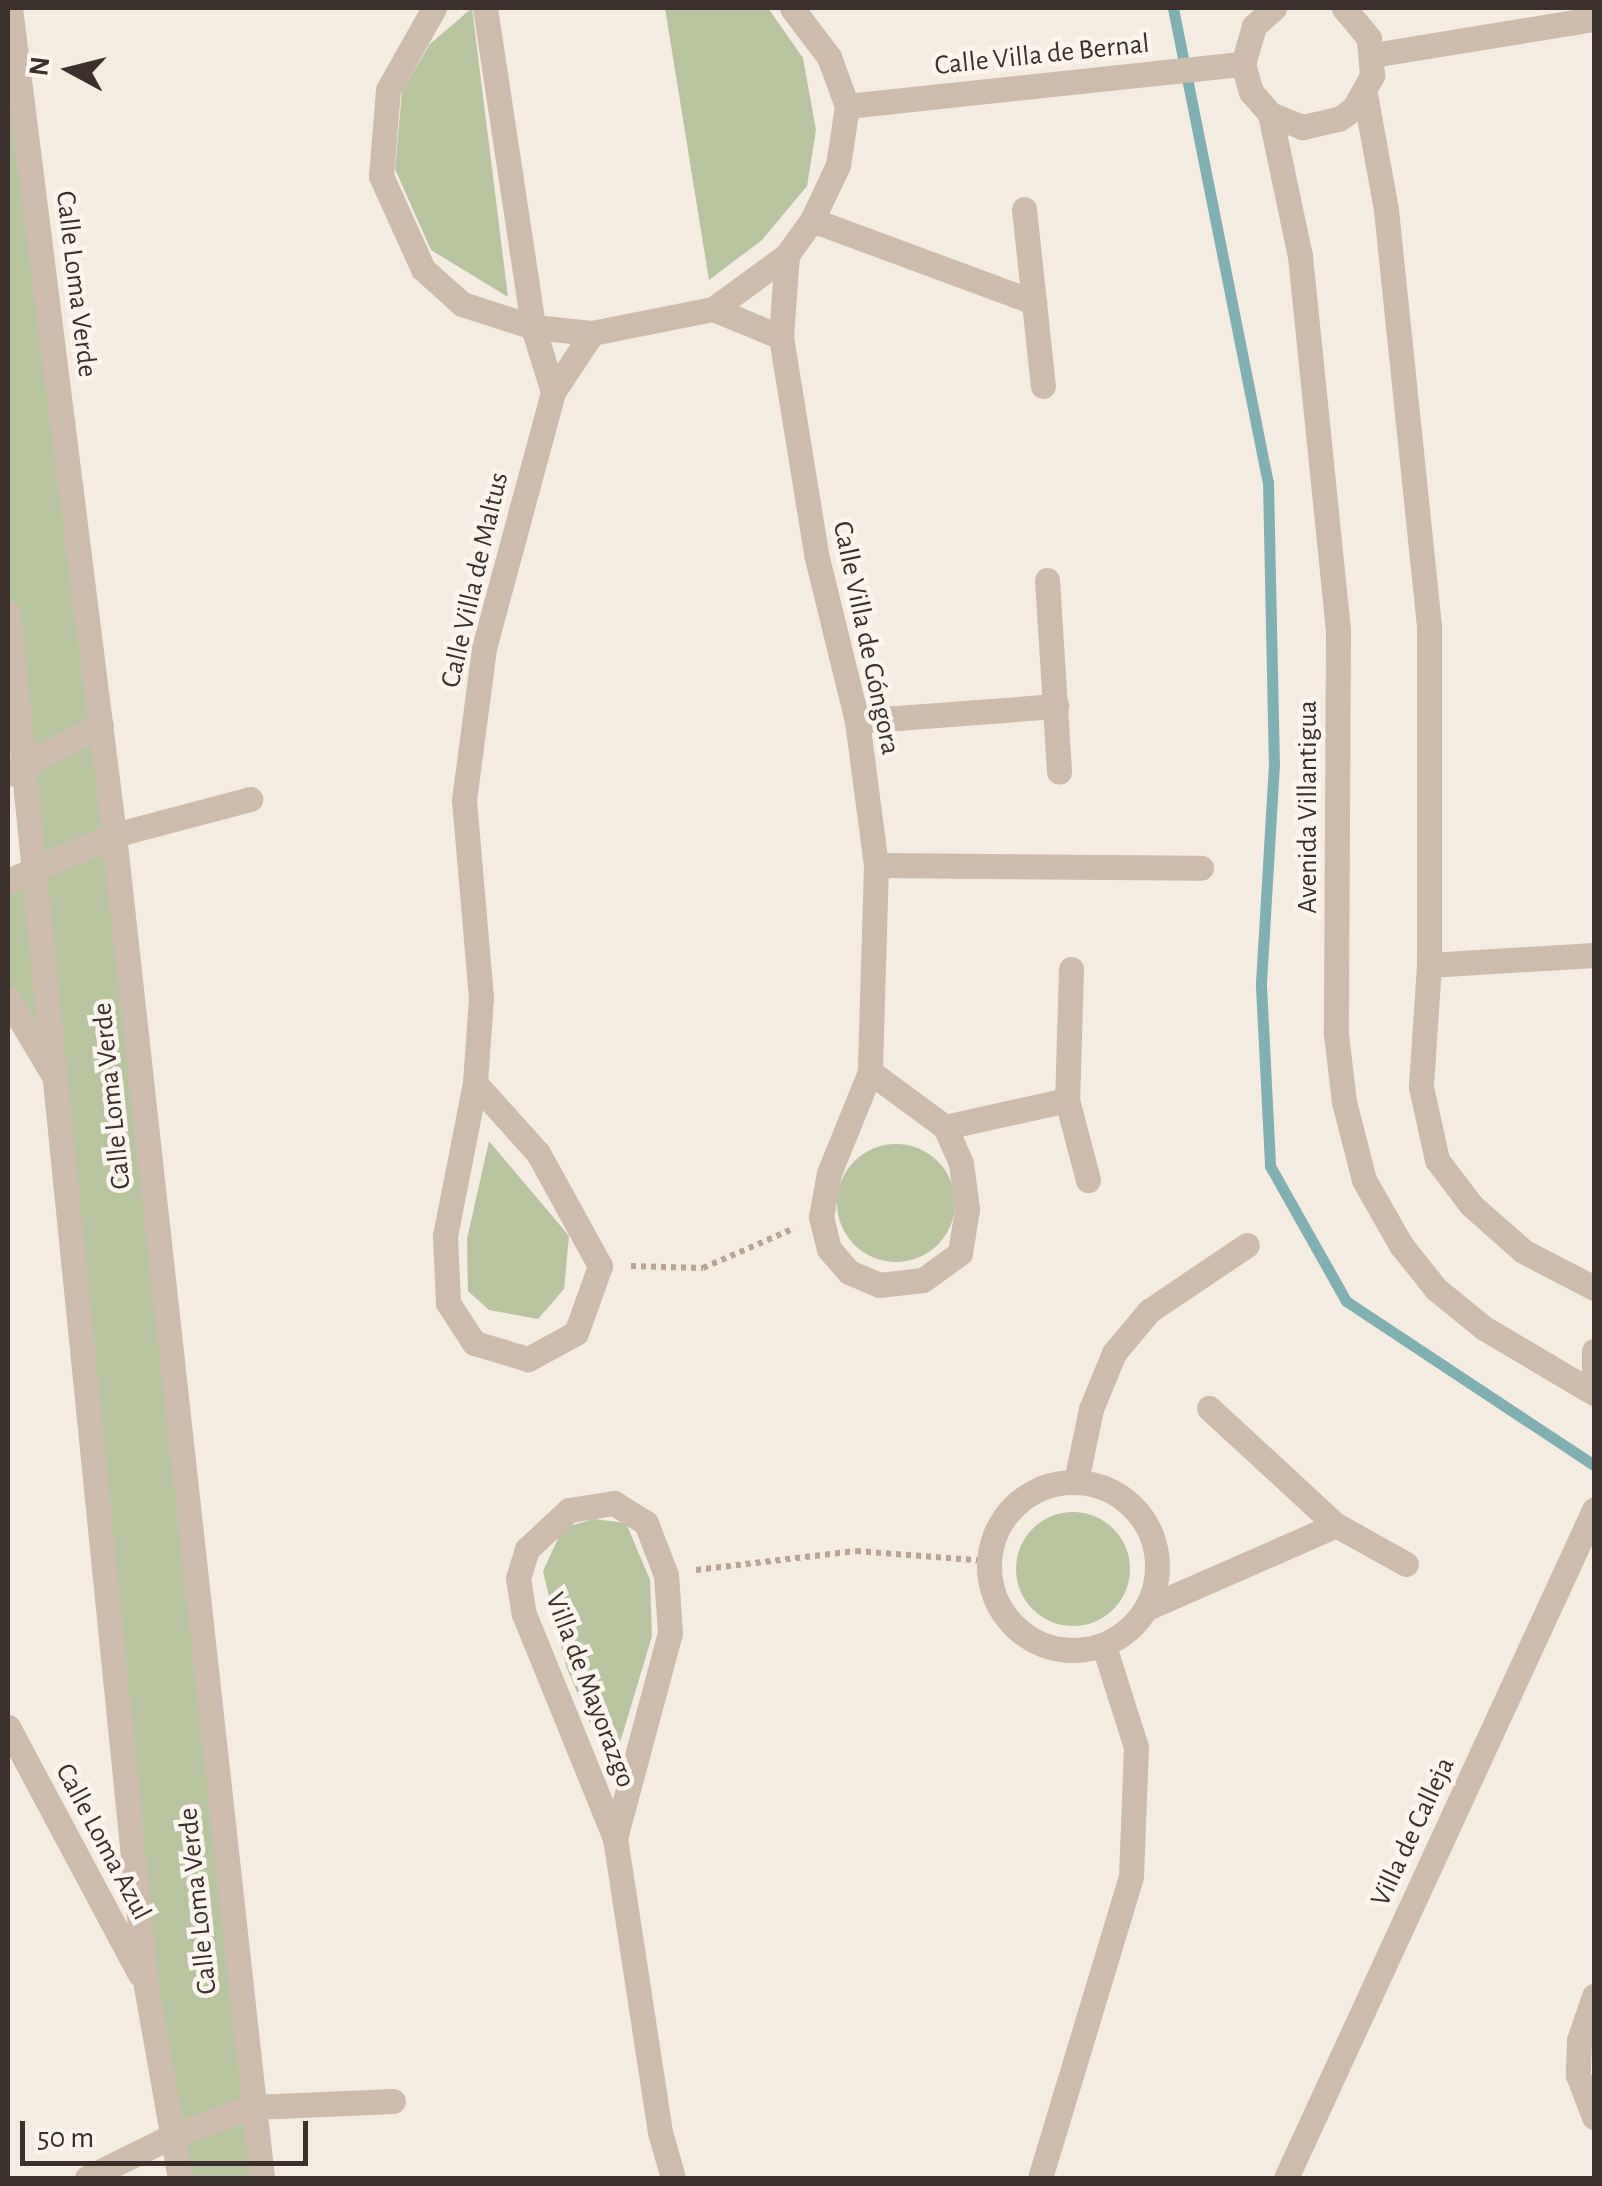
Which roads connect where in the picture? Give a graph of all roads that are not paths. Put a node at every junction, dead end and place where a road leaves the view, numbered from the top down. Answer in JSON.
{"nodes":[{"id":1,"x":10,"y":8,"type":"edge"},
{"id":2,"x":434,"y":8,"type":"edge"},
{"id":3,"x":485,"y":8,"type":"edge"},
{"id":4,"x":793,"y":8,"type":"edge"},
{"id":5,"x":1274,"y":8,"type":"edge"},
{"id":6,"x":1347,"y":8,"type":"edge"},
{"id":7,"x":1253,"y":17,"type":"edge"},
{"id":8,"x":1594,"y":19,"type":"edge"},
{"id":9,"x":1374,"y":55,"type":"junction"},
{"id":10,"x":1243,"y":64,"type":"junction"},
{"id":11,"x":15,"y":91,"type":"edge"},
{"id":12,"x":1365,"y":94,"type":"junction"},
{"id":13,"x":846,"y":106,"type":"junction"},
{"id":14,"x":1270,"y":114,"type":"junction"},
{"id":15,"x":1024,"y":210,"type":"dead end"},
{"id":16,"x":812,"y":220,"type":"junction"},
{"id":17,"x":787,"y":255,"type":"junction"},
{"id":18,"x":1034,"y":302,"type":"junction"},
{"id":19,"x":713,"y":310,"type":"junction"},
{"id":20,"x":533,"y":326,"type":"junction"},
{"id":21,"x":592,"y":333,"type":"junction"},
{"id":22,"x":781,"y":338,"type":"junction"},
{"id":23,"x":1044,"y":386,"type":"dead end"},
{"id":24,"x":552,"y":392,"type":"junction"},
{"id":25,"x":1047,"y":580,"type":"dead end"},
{"id":26,"x":8,"y":614,"type":"edge"},
{"id":27,"x":1056,"y":706,"type":"junction"},
{"id":28,"x":857,"y":720,"type":"junction"},
{"id":29,"x":101,"y":725,"type":"junction"},
{"id":30,"x":17,"y":770,"type":"edge"},
{"id":31,"x":1059,"y":772,"type":"dead end"},
{"id":32,"x":250,"y":799,"type":"dead end"},
{"id":33,"x":114,"y":835,"type":"junction"},
{"id":34,"x":876,"y":865,"type":"junction"},
{"id":35,"x":1201,"y":868,"type":"dead end"},
{"id":36,"x":35,"y":869,"type":"junction"},
{"id":37,"x":8,"y":881,"type":"edge"},
{"id":38,"x":1594,"y":955,"type":"edge"},
{"id":39,"x":1429,"y":965,"type":"junction"},
{"id":40,"x":1071,"y":969,"type":"dead end"},
{"id":41,"x":8,"y":999,"type":"edge"},
{"id":42,"x":870,"y":1072,"type":"junction"},
{"id":43,"x":475,"y":1083,"type":"junction"},
{"id":44,"x":59,"y":1085,"type":"junction"},
{"id":45,"x":1067,"y":1100,"type":"junction"},
{"id":46,"x":946,"y":1127,"type":"junction"},
{"id":47,"x":1088,"y":1180,"type":"dead end"},
{"id":48,"x":1247,"y":1245,"type":"dead end"},
{"id":49,"x":1594,"y":1288,"type":"edge"},
{"id":50,"x":1594,"y":1350,"type":"edge"},
{"id":51,"x":1594,"y":1385,"type":"edge"},
{"id":52,"x":1594,"y":1393,"type":"edge"},
{"id":53,"x":1209,"y":1408,"type":"dead end"},
{"id":54,"x":1076,"y":1481,"type":"junction"},
{"id":55,"x":1594,"y":1510,"type":"edge"},
{"id":56,"x":1336,"y":1525,"type":"junction"},
{"id":57,"x":1406,"y":1564,"type":"dead end"},
{"id":58,"x":1147,"y":1608,"type":"junction"},
{"id":59,"x":1104,"y":1646,"type":"junction"},
{"id":60,"x":8,"y":1727,"type":"edge"},
{"id":61,"x":615,"y":1838,"type":"junction"},
{"id":62,"x":146,"y":1986,"type":"junction"},
{"id":63,"x":1594,"y":1996,"type":"edge"},
{"id":64,"x":393,"y":2101,"type":"dead end"},
{"id":65,"x":251,"y":2107,"type":"junction"},
{"id":66,"x":1594,"y":2118,"type":"edge"},
{"id":67,"x":174,"y":2135,"type":"junction"},
{"id":68,"x":87,"y":2178,"type":"edge"},
{"id":69,"x":180,"y":2178,"type":"edge"},
{"id":70,"x":262,"y":2178,"type":"edge"},
{"id":71,"x":674,"y":2178,"type":"edge"},
{"id":72,"x":1040,"y":2178,"type":"edge"},
{"id":73,"x":1286,"y":2178,"type":"edge"}],
"edges":[{"from":1,"to":11,"type":"street","name":"Calle Loma Verde"},
{"from":2,"to":20,"type":"street"},
{"from":3,"to":20,"type":"street"},
{"from":4,"to":13,"type":"street"},
{"from":5,"to":7,"type":"street"},
{"from":6,"to":9,"type":"street"},
{"from":7,"to":10,"type":"street"},
{"from":8,"to":9,"type":"street"},
{"from":9,"to":12,"type":"street"},
{"from":10,"to":13,"type":"street","name":"Calle Villa de Bernal"},
{"from":10,"to":14,"type":"street","name":"Avenida Villantigua"},
{"from":11,"to":29,"type":"street","name":"Calle Loma Verde"},
{"from":12,"to":14,"type":"street"},
{"from":12,"to":39,"type":"street"},
{"from":13,"to":16,"type":"street"},
{"from":14,"to":52,"type":"street","name":"Avenida Villantigua"},
{"from":15,"to":18,"type":"street"},
{"from":16,"to":17,"type":"street"},
{"from":16,"to":18,"type":"street"},
{"from":17,"to":19,"type":"street"},
{"from":17,"to":22,"type":"street","name":"Calle Villa de Góngora"},
{"from":18,"to":23,"type":"street"},
{"from":19,"to":21,"type":"street"},
{"from":19,"to":22,"type":"street"},
{"from":20,"to":21,"type":"street"},
{"from":20,"to":24,"type":"street"},
{"from":21,"to":24,"type":"street","name":"Calle Villa de Maltus"},
{"from":22,"to":28,"type":"street","name":"Calle Villa de Góngora"},
{"from":24,"to":43,"type":"street","name":"Calle Villa de Maltus"},
{"from":25,"to":27,"type":"street"},
{"from":26,"to":30,"type":"street","name":"Calle Loma Verde"},
{"from":27,"to":28,"type":"street"},
{"from":27,"to":31,"type":"street"},
{"from":28,"to":34,"type":"street","name":"Calle Villa de Góngora"},
{"from":29,"to":30,"type":"street"},
{"from":29,"to":33,"type":"street","name":"Calle Loma Verde"},
{"from":30,"to":36,"type":"street","name":"Calle Loma Verde"},
{"from":32,"to":33,"type":"street"},
{"from":33,"to":36,"type":"street"},
{"from":33,"to":65,"type":"street","name":"Calle Loma Verde"},
{"from":34,"to":35,"type":"street"},
{"from":34,"to":42,"type":"street","name":"Calle Villa de Góngora"},
{"from":36,"to":37,"type":"street"},
{"from":36,"to":44,"type":"street","name":"Calle Loma Verde"},
{"from":38,"to":39,"type":"street"},
{"from":39,"to":49,"type":"street"},
{"from":40,"to":45,"type":"street"},
{"from":41,"to":44,"type":"street"},
{"from":42,"to":46,"type":"street"},
{"from":42,"to":46,"type":"street","name":"Calle Villa de Góngora"},
{"from":43,"to":43,"type":"street","name":"Calle Villa de Maltus"},
{"from":44,"to":62,"type":"street","name":"Calle Loma Verde"},
{"from":45,"to":46,"type":"street"},
{"from":45,"to":47,"type":"street"},
{"from":48,"to":54,"type":"street"},
{"from":50,"to":51,"type":"street"},
{"from":53,"to":56,"type":"street"},
{"from":54,"to":58,"type":"street"},
{"from":54,"to":59,"type":"street"},
{"from":55,"to":73,"type":"street","name":"Villa de Calleja"},
{"from":56,"to":57,"type":"street"},
{"from":56,"to":58,"type":"street"},
{"from":58,"to":59,"type":"street"},
{"from":59,"to":72,"type":"street"},
{"from":60,"to":62,"type":"street","name":"Calle Loma Azul"},
{"from":61,"to":61,"type":"street","name":"Villa de Mayorazgo"},
{"from":61,"to":71,"type":"street","name":"Villa de Mayorazgo"},
{"from":62,"to":67,"type":"street","name":"Calle Loma Verde"},
{"from":63,"to":66,"type":"street"},
{"from":64,"to":65,"type":"street"},
{"from":65,"to":67,"type":"street"},
{"from":65,"to":70,"type":"street","name":"Calle Loma Verde"},
{"from":67,"to":68,"type":"street"},
{"from":67,"to":69,"type":"street","name":"Calle Loma Verde"}]}
